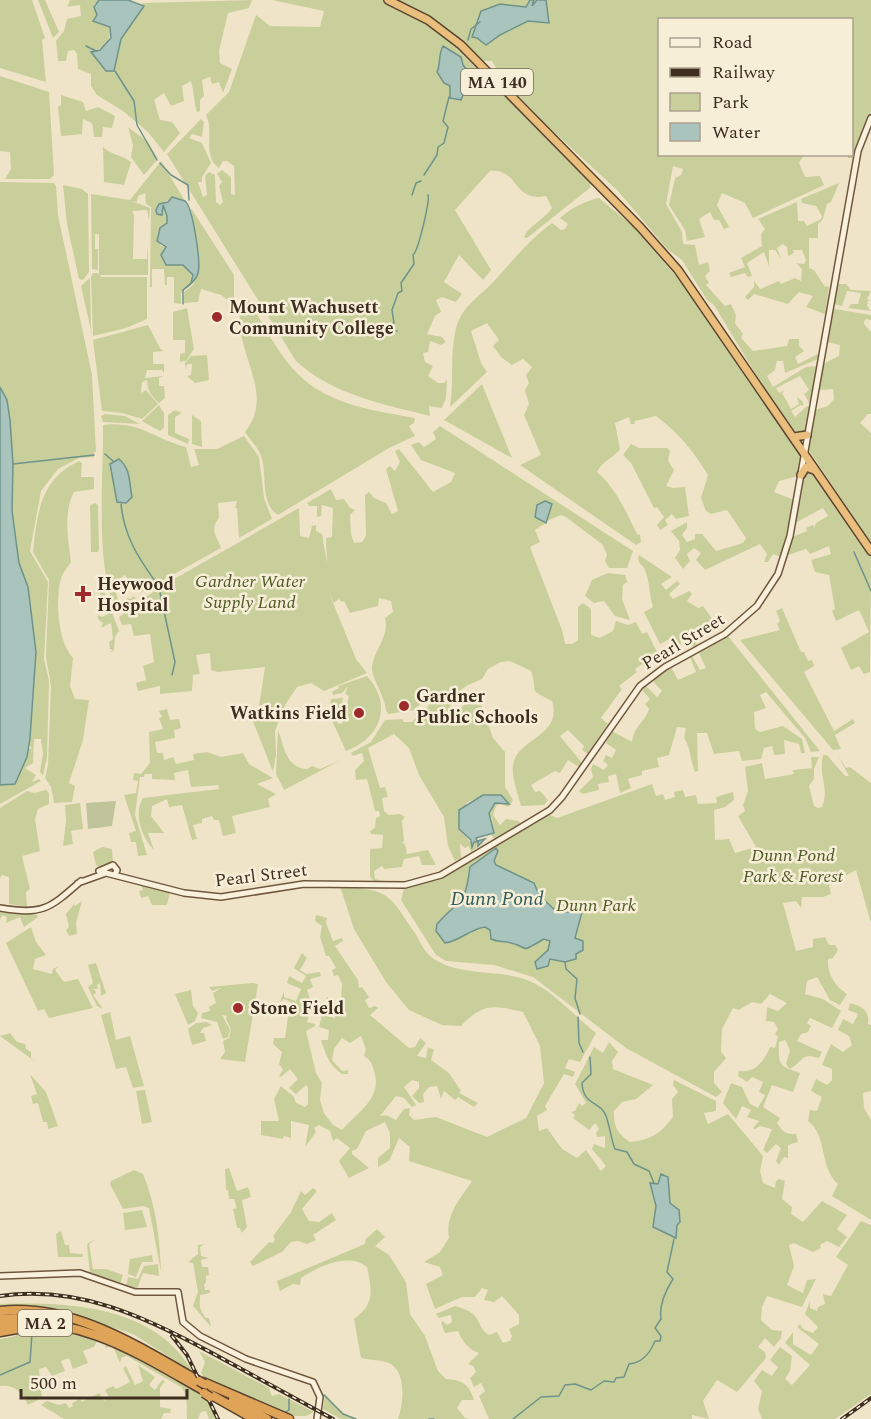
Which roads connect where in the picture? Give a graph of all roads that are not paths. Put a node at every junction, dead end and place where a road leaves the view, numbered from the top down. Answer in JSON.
{"nodes":[{"id":1,"x":388,"y":0,"type":"edge"},
{"id":2,"x":871,"y":117,"type":"edge"},
{"id":3,"x":807,"y":435,"type":"junction"},
{"id":4,"x":794,"y":437,"type":"junction"},
{"id":5,"x":804,"y":453,"type":"junction"},
{"id":6,"x":818,"y":473,"type":"junction"},
{"id":7,"x":801,"y":474,"type":"junction"},
{"id":8,"x":871,"y":551,"type":"edge"},
{"id":9,"x":107,"y":871,"type":"junction"},
{"id":10,"x":116,"y":873,"type":"junction"},
{"id":11,"x":0,"y":908,"type":"edge"},
{"id":12,"x":0,"y":1276,"type":"edge"},
{"id":13,"x":0,"y":1311,"type":"edge"},
{"id":14,"x":0,"y":1319,"type":"edge"},
{"id":15,"x":78,"y":1322,"type":"junction"},
{"id":16,"x":0,"y":1326,"type":"edge"},
{"id":17,"x":89,"y":1331,"type":"junction"},
{"id":18,"x":0,"y":1332,"type":"edge"},
{"id":19,"x":187,"y":1378,"type":"junction"},
{"id":20,"x":204,"y":1388,"type":"junction"},
{"id":21,"x":318,"y":1411,"type":"junction"},
{"id":22,"x":242,"y":1419,"type":"edge"},
{"id":23,"x":254,"y":1419,"type":"edge"},
{"id":24,"x":267,"y":1419,"type":"edge"},
{"id":25,"x":289,"y":1419,"type":"edge"},
{"id":26,"x":311,"y":1419,"type":"edge"},
{"id":27,"x":317,"y":1419,"type":"edge"}],
"edges":[{"from":1,"to":4,"type":"highway","number":"MA 140"},
{"from":2,"to":3,"type":"main road","name":"Pearl Street"},
{"from":3,"to":4,"type":"highway"},
{"from":3,"to":5,"type":"main road","name":"Pearl Street"},
{"from":4,"to":5,"type":"highway","number":"MA 140"},
{"from":5,"to":6,"type":"highway","number":"MA 140"},
{"from":5,"to":7,"type":"main road","name":"Pearl Street"},
{"from":6,"to":7,"type":"highway"},
{"from":6,"to":8,"type":"highway","number":"MA 140"},
{"from":7,"to":10,"type":"main road","name":"Pearl Street"},
{"from":9,"to":10,"type":"main road"},
{"from":9,"to":10,"type":"main road"},
{"from":9,"to":11,"type":"main road"},
{"from":12,"to":21,"type":"main road"},
{"from":13,"to":15,"type":"highway"},
{"from":14,"to":15,"type":"highway","number":"MA 2"},
{"from":15,"to":19,"type":"highway","number":"MA 2"},
{"from":16,"to":17,"type":"highway","number":"MA 2"},
{"from":17,"to":18,"type":"highway"},
{"from":17,"to":19,"type":"highway","number":"MA 2"},
{"from":19,"to":20,"type":"highway","number":"MA 2"},
{"from":20,"to":22,"type":"highway"},
{"from":20,"to":23,"type":"highway","number":"MA 2"},
{"from":20,"to":24,"type":"highway","number":"MA 2"},
{"from":20,"to":25,"type":"highway"},
{"from":21,"to":26,"type":"main road"},
{"from":21,"to":27,"type":"main road"}]}
